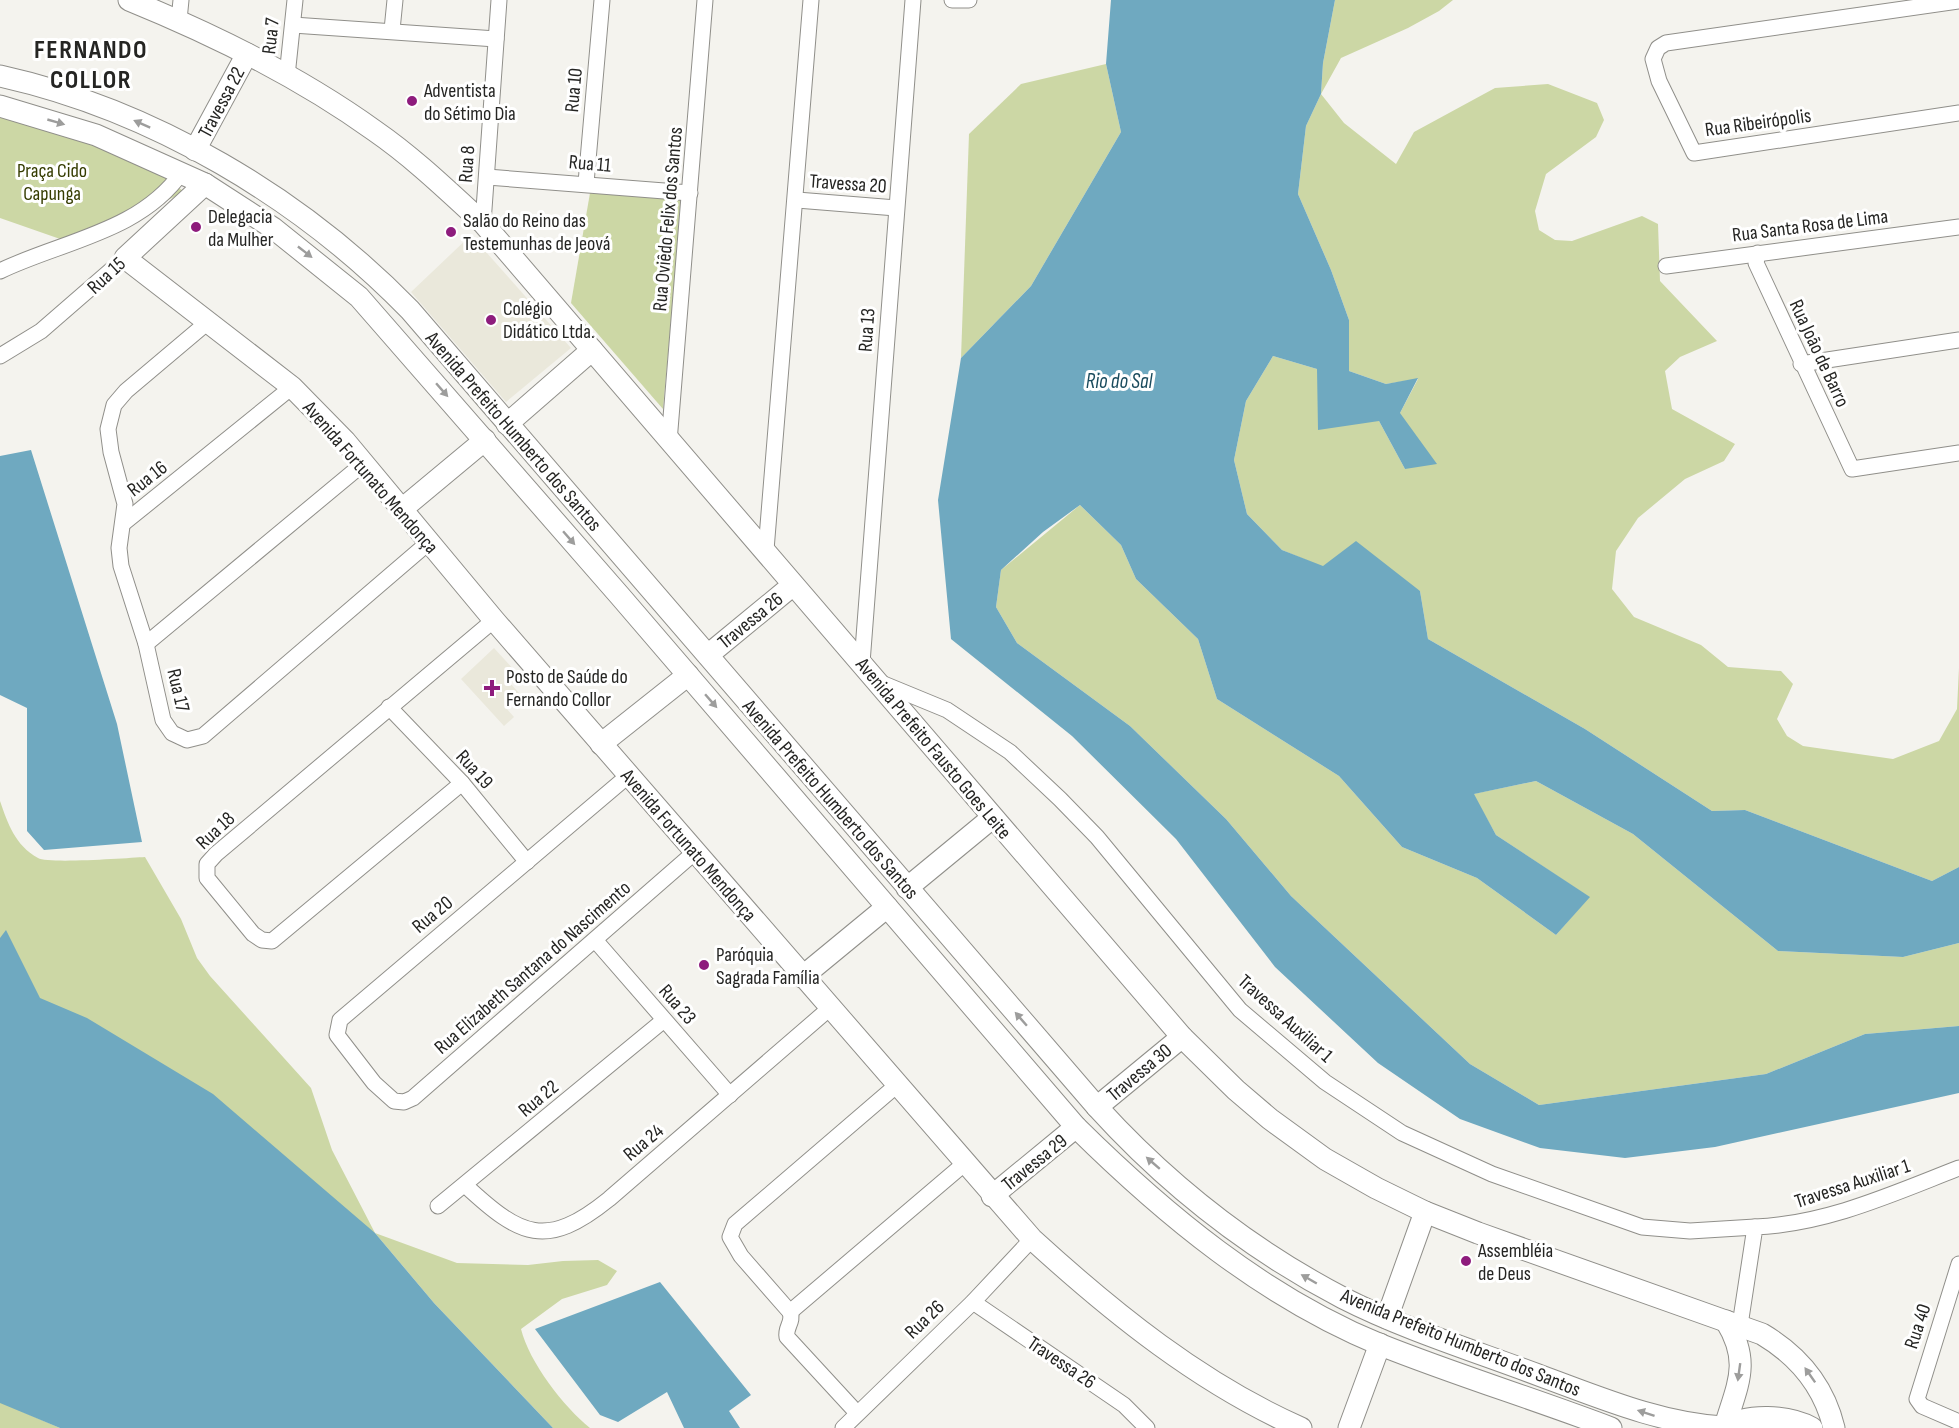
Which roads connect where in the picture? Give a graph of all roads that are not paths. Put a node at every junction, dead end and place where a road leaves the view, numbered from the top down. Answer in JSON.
{"nodes":[{"id":1,"x":129,"y":0,"type":"edge"},
{"id":2,"x":295,"y":0,"type":"edge"},
{"id":3,"x":395,"y":0,"type":"edge"},
{"id":4,"x":499,"y":0,"type":"edge"},
{"id":5,"x":602,"y":0,"type":"edge"},
{"id":6,"x":705,"y":0,"type":"edge"},
{"id":7,"x":811,"y":0,"type":"edge"},
{"id":8,"x":913,"y":0,"type":"edge"},
{"id":9,"x":952,"y":0,"type":"edge"},
{"id":10,"x":969,"y":0,"type":"edge"},
{"id":11,"x":1959,"y":2,"type":"edge"},
{"id":12,"x":180,"y":10,"type":"edge"},
{"id":13,"x":293,"y":25,"type":"junction"},
{"id":14,"x":392,"y":30,"type":"junction"},
{"id":15,"x":496,"y":39,"type":"junction"},
{"id":16,"x":247,"y":54,"type":"junction"},
{"id":17,"x":0,"y":76,"type":"edge"},
{"id":18,"x":287,"y":76,"type":"junction"},
{"id":19,"x":0,"y":106,"type":"edge"},
{"id":20,"x":1959,"y":113,"type":"edge"},
{"id":21,"x":195,"y":150,"type":"junction"},
{"id":22,"x":182,"y":172,"type":"junction"},
{"id":23,"x":487,"y":177,"type":"junction"},
{"id":24,"x":586,"y":183,"type":"junction"},
{"id":25,"x":205,"y":184,"type":"junction"},
{"id":26,"x":690,"y":193,"type":"junction"},
{"id":27,"x":797,"y":200,"type":"junction"},
{"id":28,"x":897,"y":208,"type":"junction"},
{"id":29,"x":483,"y":223,"type":"junction"},
{"id":30,"x":1959,"y":227,"type":"edge"},
{"id":31,"x":1758,"y":253,"type":"junction"},
{"id":32,"x":125,"y":258,"type":"junction"},
{"id":33,"x":1666,"y":266,"type":"dead end"},
{"id":34,"x":0,"y":271,"type":"edge"},
{"id":35,"x":383,"y":281,"type":"junction"},
{"id":36,"x":359,"y":297,"type":"junction"},
{"id":37,"x":209,"y":321,"type":"junction"},
{"id":38,"x":1959,"y":340,"type":"edge"},
{"id":39,"x":592,"y":350,"type":"junction"},
{"id":40,"x":0,"y":356,"type":"edge"},
{"id":41,"x":1800,"y":364,"type":"junction"},
{"id":42,"x":292,"y":387,"type":"junction"},
{"id":43,"x":507,"y":424,"type":"junction"},
{"id":44,"x":485,"y":440,"type":"junction"},
{"id":45,"x":669,"y":442,"type":"junction"},
{"id":46,"x":1959,"y":453,"type":"edge"},
{"id":47,"x":364,"y":463,"type":"junction"},
{"id":48,"x":402,"y":509,"type":"junction"},
{"id":49,"x":125,"y":522,"type":"junction"},
{"id":50,"x":428,"y":543,"type":"junction"},
{"id":51,"x":766,"y":550,"type":"junction"},
{"id":52,"x":793,"y":585,"type":"junction"},
{"id":53,"x":494,"y":620,"type":"junction"},
{"id":54,"x":147,"y":644,"type":"junction"},
{"id":55,"x":708,"y":655,"type":"junction"},
{"id":56,"x":862,"y":663,"type":"junction"},
{"id":57,"x":688,"y":675,"type":"junction"},
{"id":58,"x":878,"y":681,"type":"junction"},
{"id":59,"x":389,"y":707,"type":"junction"},
{"id":60,"x":601,"y":744,"type":"junction"},
{"id":61,"x":629,"y":775,"type":"junction"},
{"id":62,"x":462,"y":783,"type":"junction"},
{"id":63,"x":992,"y":818,"type":"junction"},
{"id":64,"x":695,"y":852,"type":"junction"},
{"id":65,"x":526,"y":862,"type":"junction"},
{"id":66,"x":907,"y":888,"type":"junction"},
{"id":67,"x":887,"y":907,"type":"junction"},
{"id":68,"x":595,"y":940,"type":"junction"},
{"id":69,"x":802,"y":976,"type":"junction"},
{"id":70,"x":830,"y":1008,"type":"junction"},
{"id":71,"x":664,"y":1020,"type":"junction"},
{"id":72,"x":1182,"y":1037,"type":"junction"},
{"id":73,"x":897,"y":1085,"type":"junction"},
{"id":74,"x":730,"y":1095,"type":"junction"},
{"id":75,"x":392,"y":1101,"type":"joint"},
{"id":76,"x":1097,"y":1107,"type":"junction"},
{"id":77,"x":1076,"y":1127,"type":"junction"},
{"id":78,"x":964,"y":1164,"type":"junction"},
{"id":79,"x":1959,"y":1168,"type":"edge"},
{"id":80,"x":466,"y":1186,"type":"junction"},
{"id":81,"x":992,"y":1196,"type":"junction"},
{"id":82,"x":438,"y":1206,"type":"dead end"},
{"id":83,"x":1425,"y":1212,"type":"junction"},
{"id":84,"x":1755,"y":1227,"type":"junction"},
{"id":85,"x":1032,"y":1239,"type":"junction"},
{"id":86,"x":1959,"y":1264,"type":"edge"},
{"id":87,"x":973,"y":1302,"type":"junction"},
{"id":88,"x":790,"y":1312,"type":"junction"},
{"id":89,"x":1387,"y":1318,"type":"junction"},
{"id":90,"x":1733,"y":1323,"type":"junction"},
{"id":91,"x":1380,"y":1344,"type":"junction"},
{"id":92,"x":857,"y":1413,"type":"junction"},
{"id":93,"x":1959,"y":1422,"type":"edge"},
{"id":94,"x":1295,"y":1427,"type":"edge"},
{"id":95,"x":1724,"y":1427,"type":"edge"},
{"id":96,"x":843,"y":1428,"type":"edge"},
{"id":97,"x":1147,"y":1428,"type":"edge"},
{"id":98,"x":1349,"y":1428,"type":"edge"},
{"id":99,"x":1611,"y":1428,"type":"edge"},
{"id":100,"x":1812,"y":1428,"type":"edge"},
{"id":101,"x":1834,"y":1428,"type":"edge"}],
"edges":[{"from":1,"to":12,"type":"street","name":"Avenida Prefeito Fausto Goes Leite"},
{"from":2,"to":13,"type":"street","name":"Rua 7"},
{"from":3,"to":14,"type":"street"},
{"from":4,"to":15,"type":"street","name":"Rua 8"},
{"from":5,"to":24,"type":"street","name":"Rua 10"},
{"from":6,"to":26,"type":"street","name":"Rua Oviêdo Felix dos Santos"},
{"from":7,"to":27,"type":"street"},
{"from":8,"to":28,"type":"street","name":"Rua 13"},
{"from":9,"to":10,"type":"street"},
{"from":11,"to":20,"type":"street","name":"Rua Ribeirópolis"},
{"from":12,"to":16,"type":"street","name":"Avenida Prefeito Fausto Goes Leite"},
{"from":13,"to":14,"type":"street"},
{"from":13,"to":18,"type":"street","name":"Rua 7"},
{"from":14,"to":15,"type":"street"},
{"from":15,"to":23,"type":"street","name":"Rua 8"},
{"from":16,"to":18,"type":"street","name":"Avenida Prefeito Fausto Goes Leite"},
{"from":16,"to":21,"type":"street","name":"Travessa 22"},
{"from":21,"to":17,"type":"street","name":"Avenida Prefeito Humberto dos Santos","one_way":true},
{"from":18,"to":29,"type":"street","name":"Avenida Prefeito Fausto Goes Leite"},
{"from":19,"to":22,"type":"street","name":"Avenida Prefeito Humberto dos Santos","one_way":true},
{"from":21,"to":35,"type":"street","name":"Avenida Prefeito Humberto dos Santos"},
{"from":22,"to":25,"type":"street","name":"Avenida Prefeito Humberto dos Santos"},
{"from":22,"to":34,"type":"street"},
{"from":23,"to":24,"type":"street","name":"Rua 11"},
{"from":23,"to":29,"type":"street","name":"Rua 8"},
{"from":24,"to":26,"type":"street","name":"Rua 11"},
{"from":25,"to":32,"type":"street","name":"Rua 15"},
{"from":25,"to":36,"type":"street","name":"Avenida Prefeito Humberto dos Santos","one_way":true},
{"from":26,"to":45,"type":"street","name":"Rua Oviêdo Felix dos Santos"},
{"from":27,"to":28,"type":"street","name":"Travessa 20"},
{"from":27,"to":51,"type":"street"},
{"from":28,"to":56,"type":"street","name":"Rua 13"},
{"from":29,"to":39,"type":"street","name":"Avenida Prefeito Fausto Goes Leite"},
{"from":30,"to":31,"type":"street","name":"Rua Santa Rosa de Lima"},
{"from":31,"to":33,"type":"street","name":"Rua Santa Rosa de Lima"},
{"from":31,"to":41,"type":"street","name":"Rua João de Barro"},
{"from":32,"to":37,"type":"street","name":"Avenida Fortunato Mendonça"},
{"from":32,"to":40,"type":"street","name":"Rua 15"},
{"from":35,"to":36,"type":"street"},
{"from":35,"to":43,"type":"street","name":"Avenida Prefeito Humberto dos Santos"},
{"from":36,"to":44,"type":"street","name":"Avenida Prefeito Humberto dos Santos","one_way":true},
{"from":37,"to":42,"type":"street","name":"Avenida Fortunato Mendonça"},
{"from":37,"to":49,"type":"street"},
{"from":38,"to":41,"type":"street"},
{"from":39,"to":43,"type":"street"},
{"from":39,"to":45,"type":"street","name":"Avenida Prefeito Fausto Goes Leite"},
{"from":41,"to":46,"type":"street","name":"Rua João de Barro"},
{"from":42,"to":47,"type":"street","name":"Avenida Fortunato Mendonça"},
{"from":42,"to":49,"type":"street","name":"Rua 16"},
{"from":43,"to":55,"type":"street","name":"Avenida Prefeito Humberto dos Santos"},
{"from":44,"to":48,"type":"street"},
{"from":44,"to":57,"type":"street","name":"Avenida Prefeito Humberto dos Santos","one_way":true},
{"from":45,"to":51,"type":"street","name":"Avenida Prefeito Fausto Goes Leite"},
{"from":47,"to":48,"type":"street","name":"Avenida Fortunato Mendonça"},
{"from":47,"to":54,"type":"street"},
{"from":48,"to":50,"type":"street","name":"Avenida Fortunato Mendonça"},
{"from":49,"to":54,"type":"street","name":"Rua 16"},
{"from":50,"to":53,"type":"street","name":"Avenida Fortunato Mendonça"},
{"from":50,"to":54,"type":"street","name":"Rua 17"},
{"from":51,"to":52,"type":"street","name":"Avenida Prefeito Fausto Goes Leite"},
{"from":52,"to":55,"type":"street","name":"Travessa 26"},
{"from":52,"to":56,"type":"street","name":"Avenida Prefeito Fausto Goes Leite"},
{"from":53,"to":59,"type":"street","name":"Rua 18"},
{"from":53,"to":60,"type":"street","name":"Avenida Fortunato Mendonça"},
{"from":55,"to":66,"type":"street","name":"Avenida Prefeito Humberto dos Santos"},
{"from":56,"to":58,"type":"street","name":"Avenida Prefeito Fausto Goes Leite"},
{"from":57,"to":60,"type":"street"},
{"from":57,"to":67,"type":"street","name":"Avenida Prefeito Humberto dos Santos","one_way":true},
{"from":58,"to":63,"type":"street","name":"Avenida Prefeito Fausto Goes Leite"},
{"from":58,"to":84,"type":"street","name":"Travessa Auxiliar 1"},
{"from":59,"to":62,"type":"street","name":"Rua 19"},
{"from":59,"to":62,"type":"street","name":"Rua 18"},
{"from":60,"to":61,"type":"street","name":"Avenida Fortunato Mendonça"},
{"from":61,"to":64,"type":"street","name":"Avenida Fortunato Mendonça"},
{"from":61,"to":65,"type":"street","name":"Rua 20"},
{"from":62,"to":65,"type":"street","name":"Rua 19"},
{"from":63,"to":66,"type":"street"},
{"from":63,"to":72,"type":"street","name":"Avenida Prefeito Fausto Goes Leite"},
{"from":64,"to":68,"type":"street","name":"Rua Elizabeth Santana do Nascimento"},
{"from":64,"to":69,"type":"street","name":"Avenida Fortunato Mendonça"},
{"from":65,"to":75,"type":"street","name":"Rua 20"},
{"from":76,"to":66,"type":"street","name":"Avenida Prefeito Humberto dos Santos","one_way":true},
{"from":67,"to":69,"type":"street"},
{"from":67,"to":77,"type":"street","name":"Avenida Prefeito Humberto dos Santos"},
{"from":68,"to":71,"type":"street","name":"Rua 23"},
{"from":68,"to":75,"type":"street","name":"Rua Elizabeth Santana do Nascimento"},
{"from":69,"to":70,"type":"street","name":"Avenida Fortunato Mendonça"},
{"from":70,"to":73,"type":"street","name":"Avenida Fortunato Mendonça"},
{"from":70,"to":74,"type":"street","name":"Rua 24"},
{"from":71,"to":74,"type":"street","name":"Rua 23"},
{"from":71,"to":80,"type":"street","name":"Rua 22"},
{"from":72,"to":76,"type":"street","name":"Travessa 30"},
{"from":72,"to":83,"type":"street","name":"Avenida Prefeito Fausto Goes Leite"},
{"from":73,"to":78,"type":"street","name":"Avenida Fortunato Mendonça"},
{"from":73,"to":88,"type":"street"},
{"from":74,"to":80,"type":"street","name":"Rua 24"},
{"from":89,"to":76,"type":"street","name":"Avenida Prefeito Humberto dos Santos","one_way":true},
{"from":77,"to":81,"type":"street","name":"Travessa 29"},
{"from":77,"to":91,"type":"street","name":"Avenida Prefeito Humberto dos Santos"},
{"from":78,"to":81,"type":"street","name":"Avenida Fortunato Mendonça"},
{"from":78,"to":88,"type":"street"},
{"from":79,"to":84,"type":"street","name":"Travessa Auxiliar 1"},
{"from":80,"to":82,"type":"street","name":"Rua 22"},
{"from":81,"to":85,"type":"street","name":"Avenida Fortunato Mendonça"},
{"from":83,"to":89,"type":"street"},
{"from":83,"to":90,"type":"street","name":"Avenida Prefeito Fausto Goes Leite"},
{"from":84,"to":90,"type":"street"},
{"from":85,"to":87,"type":"street","name":"Rua 26"},
{"from":85,"to":94,"type":"street","name":"Avenida Fortunato Mendonça"},
{"from":86,"to":93,"type":"street","name":"Rua 40"},
{"from":87,"to":92,"type":"street","name":"Rua 26"},
{"from":87,"to":97,"type":"street","name":"Travessa 26"},
{"from":88,"to":92,"type":"street"},
{"from":95,"to":89,"type":"street","name":"Avenida Prefeito Humberto dos Santos","one_way":true},
{"from":90,"to":95,"type":"street","one_way":true},
{"from":101,"to":90,"type":"street","name":"Avenida Prefeito Fausto Goes Leite","one_way":true},
{"from":91,"to":98,"type":"street"},
{"from":91,"to":99,"type":"street","name":"Avenida Prefeito Humberto dos Santos"},
{"from":92,"to":96,"type":"street","name":"Rua 26"},
{"from":95,"to":100,"type":"street","name":"Avenida Prefeito Humberto dos Santos"}]}
